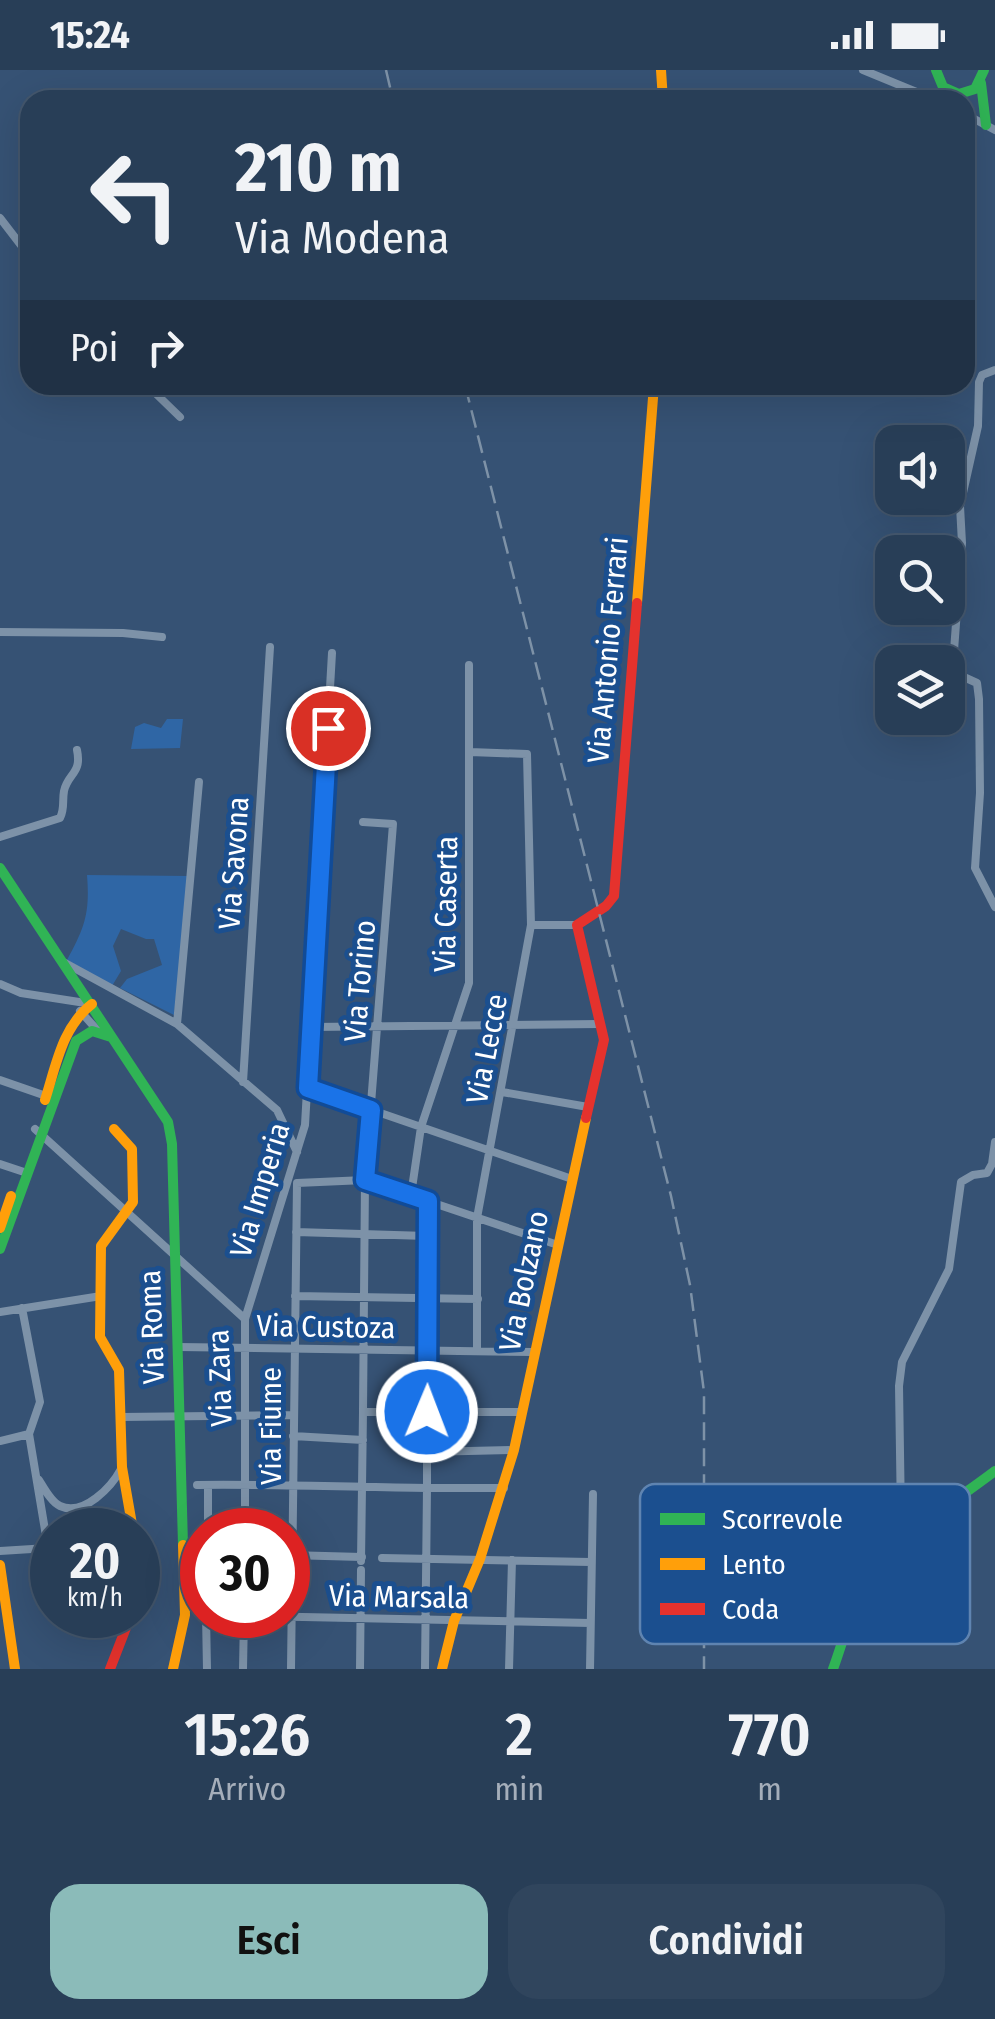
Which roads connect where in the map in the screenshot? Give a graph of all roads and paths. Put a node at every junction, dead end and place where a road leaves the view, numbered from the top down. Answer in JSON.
{"nodes":[{"id":1,"x":863,"y":70,"type":"edge"},
{"id":2,"x":984,"y":70,"type":"edge"},
{"id":3,"x":981,"y":83,"type":"junction"},
{"id":4,"x":912,"y":90,"type":"edge"},
{"id":5,"x":971,"y":90,"type":"edge"},
{"id":6,"x":975,"y":101,"type":"edge"},
{"id":7,"x":984,"y":109,"type":"junction"},
{"id":8,"x":990,"y":127,"type":"edge"},
{"id":9,"x":0,"y":218,"type":"edge"},
{"id":10,"x":20,"y":245,"type":"edge"},
{"id":11,"x":995,"y":370,"type":"edge"},
{"id":12,"x":158,"y":395,"type":"edge"},
{"id":13,"x":653,"y":395,"type":"edge"},
{"id":14,"x":180,"y":416,"type":"dead end"},
{"id":15,"x":0,"y":632,"type":"edge"},
{"id":16,"x":162,"y":637,"type":"dead end"},
{"id":17,"x":270,"y":647,"type":"dead end"},
{"id":18,"x":332,"y":653,"type":"dead end"},
{"id":19,"x":469,"y":666,"type":"dead end"},
{"id":20,"x":77,"y":750,"type":"dead end"},
{"id":21,"x":470,"y":752,"type":"junction"},
{"id":22,"x":199,"y":782,"type":"dead end"},
{"id":23,"x":363,"y":822,"type":"dead end"},
{"id":24,"x":0,"y":837,"type":"edge"},
{"id":25,"x":0,"y":868,"type":"edge"},
{"id":26,"x":995,"y":907,"type":"edge"},
{"id":27,"x":531,"y":925,"type":"junction"},
{"id":28,"x":577,"y":925,"type":"junction"},
{"id":29,"x":64,"y":964,"type":"junction"},
{"id":30,"x":92,"y":978,"type":"junction"},
{"id":31,"x":0,"y":984,"type":"edge"},
{"id":32,"x":78,"y":984,"type":"junction"},
{"id":33,"x":105,"y":985,"type":"junction"},
{"id":34,"x":90,"y":1002,"type":"junction"},
{"id":35,"x":80,"y":1011,"type":"junction"},
{"id":36,"x":177,"y":1024,"type":"junction"},
{"id":37,"x":600,"y":1024,"type":"junction"},
{"id":38,"x":514,"y":1025,"type":"junction"},
{"id":39,"x":379,"y":1026,"type":"junction"},
{"id":40,"x":455,"y":1026,"type":"junction"},
{"id":41,"x":311,"y":1027,"type":"junction"},
{"id":42,"x":99,"y":1032,"type":"junction"},
{"id":43,"x":111,"y":1038,"type":"junction"},
{"id":44,"x":0,"y":1080,"type":"edge"},
{"id":45,"x":243,"y":1082,"type":"junction"},
{"id":46,"x":308,"y":1088,"type":"junction"},
{"id":47,"x":502,"y":1092,"type":"junction"},
{"id":48,"x":50,"y":1097,"type":"junction"},
{"id":49,"x":588,"y":1107,"type":"junction"},
{"id":50,"x":371,"y":1110,"type":"junction"},
{"id":51,"x":421,"y":1127,"type":"junction"},
{"id":52,"x":114,"y":1129,"type":"dead end"},
{"id":53,"x":38,"y":1131,"type":"junction"},
{"id":54,"x":995,"y":1142,"type":"edge"},
{"id":55,"x":490,"y":1151,"type":"junction"},
{"id":56,"x":297,"y":1152,"type":"junction"},
{"id":57,"x":0,"y":1164,"type":"edge"},
{"id":58,"x":24,"y":1172,"type":"junction"},
{"id":59,"x":572,"y":1179,"type":"junction"},
{"id":60,"x":365,"y":1180,"type":"junction"},
{"id":61,"x":411,"y":1195,"type":"junction"},
{"id":62,"x":428,"y":1201,"type":"junction"},
{"id":63,"x":128,"y":1211,"type":"junction"},
{"id":64,"x":477,"y":1218,"type":"junction"},
{"id":65,"x":0,"y":1228,"type":"edge"},
{"id":66,"x":296,"y":1232,"type":"junction"},
{"id":67,"x":365,"y":1234,"type":"junction"},
{"id":68,"x":427,"y":1236,"type":"junction"},
{"id":69,"x":558,"y":1245,"type":"junction"},
{"id":70,"x":0,"y":1249,"type":"edge"},
{"id":71,"x":174,"y":1252,"type":"junction"},
{"id":72,"x":101,"y":1296,"type":"junction"},
{"id":73,"x":295,"y":1296,"type":"junction"},
{"id":74,"x":365,"y":1298,"type":"junction"},
{"id":75,"x":426,"y":1298,"type":"junction"},
{"id":76,"x":478,"y":1298,"type":"junction"},
{"id":77,"x":22,"y":1308,"type":"junction"},
{"id":78,"x":0,"y":1312,"type":"edge"},
{"id":79,"x":244,"y":1319,"type":"junction"},
{"id":80,"x":178,"y":1347,"type":"junction"},
{"id":81,"x":245,"y":1348,"type":"junction"},
{"id":82,"x":294,"y":1348,"type":"junction"},
{"id":83,"x":363,"y":1350,"type":"junction"},
{"id":84,"x":428,"y":1351,"type":"junction"},
{"id":85,"x":477,"y":1351,"type":"junction"},
{"id":86,"x":533,"y":1352,"type":"junction"},
{"id":87,"x":363,"y":1412,"type":"junction"},
{"id":88,"x":427,"y":1412,"type":"junction"},
{"id":89,"x":523,"y":1412,"type":"junction"},
{"id":90,"x":245,"y":1415,"type":"junction"},
{"id":91,"x":293,"y":1415,"type":"junction"},
{"id":92,"x":180,"y":1416,"type":"junction"},
{"id":93,"x":120,"y":1417,"type":"junction"},
{"id":94,"x":29,"y":1434,"type":"junction"},
{"id":95,"x":293,"y":1436,"type":"junction"},
{"id":96,"x":363,"y":1440,"type":"junction"},
{"id":97,"x":0,"y":1441,"type":"edge"},
{"id":98,"x":514,"y":1450,"type":"junction"},
{"id":99,"x":427,"y":1452,"type":"junction"},
{"id":100,"x":122,"y":1467,"type":"junction"},
{"id":101,"x":995,"y":1471,"type":"edge"},
{"id":102,"x":36,"y":1476,"type":"junction"},
{"id":103,"x":245,"y":1484,"type":"junction"},
{"id":104,"x":900,"y":1484,"type":"edge"},
{"id":105,"x":293,"y":1486,"type":"junction"},
{"id":106,"x":363,"y":1488,"type":"junction"},
{"id":107,"x":428,"y":1488,"type":"junction"},
{"id":108,"x":504,"y":1488,"type":"junction"},
{"id":109,"x":105,"y":1490,"type":"junction"},
{"id":110,"x":970,"y":1490,"type":"edge"},
{"id":111,"x":128,"y":1494,"type":"junction"},
{"id":112,"x":593,"y":1494,"type":"dead end"},
{"id":113,"x":130,"y":1508,"type":"edge"},
{"id":114,"x":205,"y":1508,"type":"edge"},
{"id":115,"x":245,"y":1508,"type":"edge"},
{"id":116,"x":292,"y":1508,"type":"edge"},
{"id":117,"x":0,"y":1552,"type":"edge"},
{"id":118,"x":310,"y":1558,"type":"edge"},
{"id":119,"x":382,"y":1558,"type":"dead end"},
{"id":120,"x":427,"y":1558,"type":"junction"},
{"id":121,"x":480,"y":1560,"type":"junction"},
{"id":122,"x":512,"y":1560,"type":"junction"},
{"id":123,"x":591,"y":1562,"type":"junction"},
{"id":124,"x":361,"y":1563,"type":"junction"},
{"id":125,"x":0,"y":1566,"type":"edge"},
{"id":126,"x":310,"y":1617,"type":"edge"},
{"id":127,"x":361,"y":1618,"type":"junction"},
{"id":128,"x":427,"y":1620,"type":"junction"},
{"id":129,"x":454,"y":1621,"type":"junction"},
{"id":130,"x":510,"y":1622,"type":"junction"},
{"id":131,"x":590,"y":1623,"type":"junction"},
{"id":132,"x":123,"y":1638,"type":"edge"},
{"id":133,"x":206,"y":1638,"type":"edge"},
{"id":134,"x":244,"y":1638,"type":"edge"},
{"id":135,"x":292,"y":1638,"type":"edge"},
{"id":136,"x":842,"y":1644,"type":"edge"},
{"id":137,"x":15,"y":1669,"type":"edge"},
{"id":138,"x":110,"y":1669,"type":"edge"},
{"id":139,"x":174,"y":1669,"type":"edge"},
{"id":140,"x":207,"y":1669,"type":"edge"},
{"id":141,"x":243,"y":1669,"type":"edge"},
{"id":142,"x":291,"y":1669,"type":"edge"},
{"id":143,"x":360,"y":1669,"type":"edge"},
{"id":144,"x":424,"y":1669,"type":"edge"},
{"id":145,"x":442,"y":1669,"type":"edge"},
{"id":146,"x":509,"y":1669,"type":"edge"},
{"id":147,"x":590,"y":1669,"type":"edge"},
{"id":148,"x":833,"y":1669,"type":"edge"}],
"edges":[{"from":1,"to":4,"type":"street"},
{"from":2,"to":3,"type":"street"},
{"from":3,"to":5,"type":"street"},
{"from":3,"to":7,"type":"street"},
{"from":6,"to":7,"type":"street"},
{"from":7,"to":8,"type":"street"},
{"from":9,"to":10,"type":"street"},
{"from":11,"to":26,"type":"street"},
{"from":12,"to":14,"type":"street"},
{"from":13,"to":28,"type":"street","name":"Via Antonio Ferrari"},
{"from":15,"to":16,"type":"street"},
{"from":17,"to":45,"type":"street","name":"Via Savona"},
{"from":18,"to":41,"type":"street","name":"Via Imperia"},
{"from":19,"to":21,"type":"street","name":"Via Caserta"},
{"from":20,"to":24,"type":"street"},
{"from":21,"to":27,"type":"street","name":"Via Lecce"},
{"from":21,"to":40,"type":"street","name":"Via Caserta"},
{"from":22,"to":36,"type":"street"},
{"from":23,"to":39,"type":"street","name":"Via Torino"},
{"from":25,"to":29,"type":"street","name":"Via Roma"},
{"from":27,"to":28,"type":"street"},
{"from":27,"to":38,"type":"street","name":"Via Lecce"},
{"from":28,"to":37,"type":"street","name":"Via Bolzano"},
{"from":29,"to":30,"type":"street"},
{"from":29,"to":32,"type":"street","name":"Via Roma"},
{"from":30,"to":32,"type":"street"},
{"from":30,"to":33,"type":"street"},
{"from":31,"to":34,"type":"street"},
{"from":32,"to":33,"type":"street"},
{"from":32,"to":34,"type":"street","name":"Via Roma"},
{"from":33,"to":34,"type":"street"},
{"from":33,"to":36,"type":"street"},
{"from":34,"to":35,"type":"street"},
{"from":34,"to":43,"type":"street","name":"Via Roma"},
{"from":35,"to":42,"type":"street"},
{"from":35,"to":48,"type":"street"},
{"from":36,"to":45,"type":"street"},
{"from":37,"to":38,"type":"street"},
{"from":37,"to":49,"type":"street","name":"Via Bolzano"},
{"from":38,"to":40,"type":"street"},
{"from":38,"to":47,"type":"street","name":"Via Lecce"},
{"from":39,"to":40,"type":"street"},
{"from":39,"to":41,"type":"street"},
{"from":39,"to":50,"type":"street","name":"Via Torino"},
{"from":40,"to":51,"type":"street","name":"Via Caserta"},
{"from":41,"to":46,"type":"street","name":"Via Imperia"},
{"from":42,"to":43,"type":"street"},
{"from":42,"to":48,"type":"street"},
{"from":43,"to":71,"type":"street","name":"Via Roma"},
{"from":44,"to":48,"type":"street"},
{"from":45,"to":56,"type":"street"},
{"from":46,"to":50,"type":"street"},
{"from":46,"to":56,"type":"street","name":"Via Imperia"},
{"from":47,"to":49,"type":"street"},
{"from":47,"to":55,"type":"street","name":"Via Lecce"},
{"from":48,"to":53,"type":"street"},
{"from":49,"to":59,"type":"street","name":"Via Bolzano"},
{"from":50,"to":51,"type":"street"},
{"from":50,"to":60,"type":"street","name":"Via Torino"},
{"from":51,"to":55,"type":"street"},
{"from":51,"to":61,"type":"street","name":"Via Caserta"},
{"from":52,"to":63,"type":"street"},
{"from":53,"to":58,"type":"street"},
{"from":53,"to":63,"type":"street","name":"Via Zara"},
{"from":54,"to":104,"type":"street"},
{"from":55,"to":59,"type":"street"},
{"from":55,"to":64,"type":"street","name":"Via Lecce"},
{"from":56,"to":79,"type":"street","name":"Via Imperia"},
{"from":57,"to":58,"type":"street"},
{"from":58,"to":65,"type":"street"},
{"from":58,"to":70,"type":"street"},
{"from":59,"to":69,"type":"street","name":"Via Bolzano"},
{"from":60,"to":61,"type":"street"},
{"from":60,"to":66,"type":"street","name":"Via Fiume"},
{"from":60,"to":67,"type":"street","name":"Via Torino"},
{"from":61,"to":62,"type":"street"},
{"from":62,"to":64,"type":"street"},
{"from":62,"to":68,"type":"street"},
{"from":63,"to":71,"type":"street","name":"Via Zara"},
{"from":63,"to":72,"type":"street"},
{"from":64,"to":69,"type":"street"},
{"from":64,"to":76,"type":"street","name":"Via Lecce"},
{"from":66,"to":67,"type":"street"},
{"from":66,"to":73,"type":"street","name":"Via Fiume"},
{"from":67,"to":68,"type":"street"},
{"from":67,"to":74,"type":"street","name":"Via Torino"},
{"from":68,"to":75,"type":"street"},
{"from":69,"to":86,"type":"street","name":"Via Bolzano"},
{"from":71,"to":79,"type":"street","name":"Via Zara"},
{"from":71,"to":80,"type":"street","name":"Via Roma"},
{"from":72,"to":77,"type":"street"},
{"from":72,"to":93,"type":"street"},
{"from":73,"to":74,"type":"street"},
{"from":73,"to":82,"type":"street","name":"Via Fiume"},
{"from":74,"to":75,"type":"street"},
{"from":74,"to":83,"type":"street","name":"Via Torino"},
{"from":75,"to":76,"type":"street"},
{"from":75,"to":84,"type":"street"},
{"from":76,"to":85,"type":"street","name":"Via Lecce"},
{"from":77,"to":78,"type":"street"},
{"from":77,"to":94,"type":"street"},
{"from":79,"to":81,"type":"street","name":"Via Zara"},
{"from":80,"to":81,"type":"street","name":"Via Custoza"},
{"from":80,"to":92,"type":"street","name":"Via Roma"},
{"from":81,"to":82,"type":"street","name":"Via Custoza"},
{"from":81,"to":90,"type":"street","name":"Via Zara"},
{"from":82,"to":83,"type":"street","name":"Via Custoza"},
{"from":82,"to":91,"type":"street","name":"Via Fiume"},
{"from":83,"to":84,"type":"street","name":"Via Custoza"},
{"from":83,"to":87,"type":"street","name":"Via Torino"},
{"from":84,"to":85,"type":"street","name":"Via Custoza"},
{"from":84,"to":88,"type":"street"},
{"from":85,"to":86,"type":"street","name":"Via Custoza"},
{"from":86,"to":89,"type":"street","name":"Via Bolzano"},
{"from":87,"to":88,"type":"street"},
{"from":87,"to":96,"type":"street","name":"Via Torino"},
{"from":88,"to":89,"type":"street"},
{"from":88,"to":99,"type":"street"},
{"from":89,"to":98,"type":"street","name":"Via Bolzano"},
{"from":90,"to":91,"type":"street"},
{"from":90,"to":92,"type":"street"},
{"from":90,"to":103,"type":"street","name":"Via Zara"},
{"from":91,"to":95,"type":"street","name":"Via Fiume"},
{"from":92,"to":93,"type":"street"},
{"from":92,"to":139,"type":"street","name":"Via Roma"},
{"from":93,"to":100,"type":"street"},
{"from":94,"to":97,"type":"street"},
{"from":94,"to":102,"type":"street"},
{"from":95,"to":96,"type":"street"},
{"from":95,"to":105,"type":"street","name":"Via Fiume"},
{"from":96,"to":106,"type":"street","name":"Via Torino"},
{"from":98,"to":99,"type":"street"},
{"from":98,"to":108,"type":"street","name":"Via Bolzano"},
{"from":99,"to":107,"type":"street"},
{"from":100,"to":109,"type":"street"},
{"from":100,"to":111,"type":"street"},
{"from":101,"to":110,"type":"street"},
{"from":102,"to":109,"type":"street"},
{"from":102,"to":117,"type":"street"},
{"from":103,"to":105,"type":"street"},
{"from":103,"to":114,"type":"street"},
{"from":103,"to":115,"type":"street","name":"Via Zara"},
{"from":105,"to":106,"type":"street"},
{"from":105,"to":116,"type":"street","name":"Via Fiume"},
{"from":106,"to":107,"type":"street"},
{"from":106,"to":124,"type":"street"},
{"from":107,"to":108,"type":"street"},
{"from":107,"to":120,"type":"street"},
{"from":108,"to":121,"type":"street","name":"Via Bolzano"},
{"from":109,"to":111,"type":"street"},
{"from":111,"to":113,"type":"street"},
{"from":112,"to":123,"type":"street"},
{"from":118,"to":124,"type":"street"},
{"from":119,"to":120,"type":"street"},
{"from":120,"to":121,"type":"street"},
{"from":120,"to":128,"type":"street"},
{"from":121,"to":122,"type":"street"},
{"from":121,"to":129,"type":"street","name":"Via Bolzano"},
{"from":122,"to":123,"type":"street"},
{"from":122,"to":130,"type":"street"},
{"from":123,"to":131,"type":"street"},
{"from":124,"to":127,"type":"street"},
{"from":125,"to":137,"type":"street"},
{"from":126,"to":127,"type":"street","name":"Via Marsala"},
{"from":127,"to":128,"type":"street","name":"Via Marsala"},
{"from":127,"to":143,"type":"street"},
{"from":128,"to":129,"type":"street","name":"Via Marsala"},
{"from":128,"to":144,"type":"street"},
{"from":129,"to":130,"type":"street","name":"Via Marsala"},
{"from":129,"to":145,"type":"street","name":"Via Bolzano"},
{"from":130,"to":131,"type":"street","name":"Via Marsala"},
{"from":130,"to":146,"type":"street"},
{"from":131,"to":147,"type":"street"},
{"from":132,"to":138,"type":"street"},
{"from":133,"to":140,"type":"street"},
{"from":134,"to":141,"type":"street"},
{"from":135,"to":142,"type":"street","name":"Via Fiume"},
{"from":136,"to":148,"type":"street"}]}
